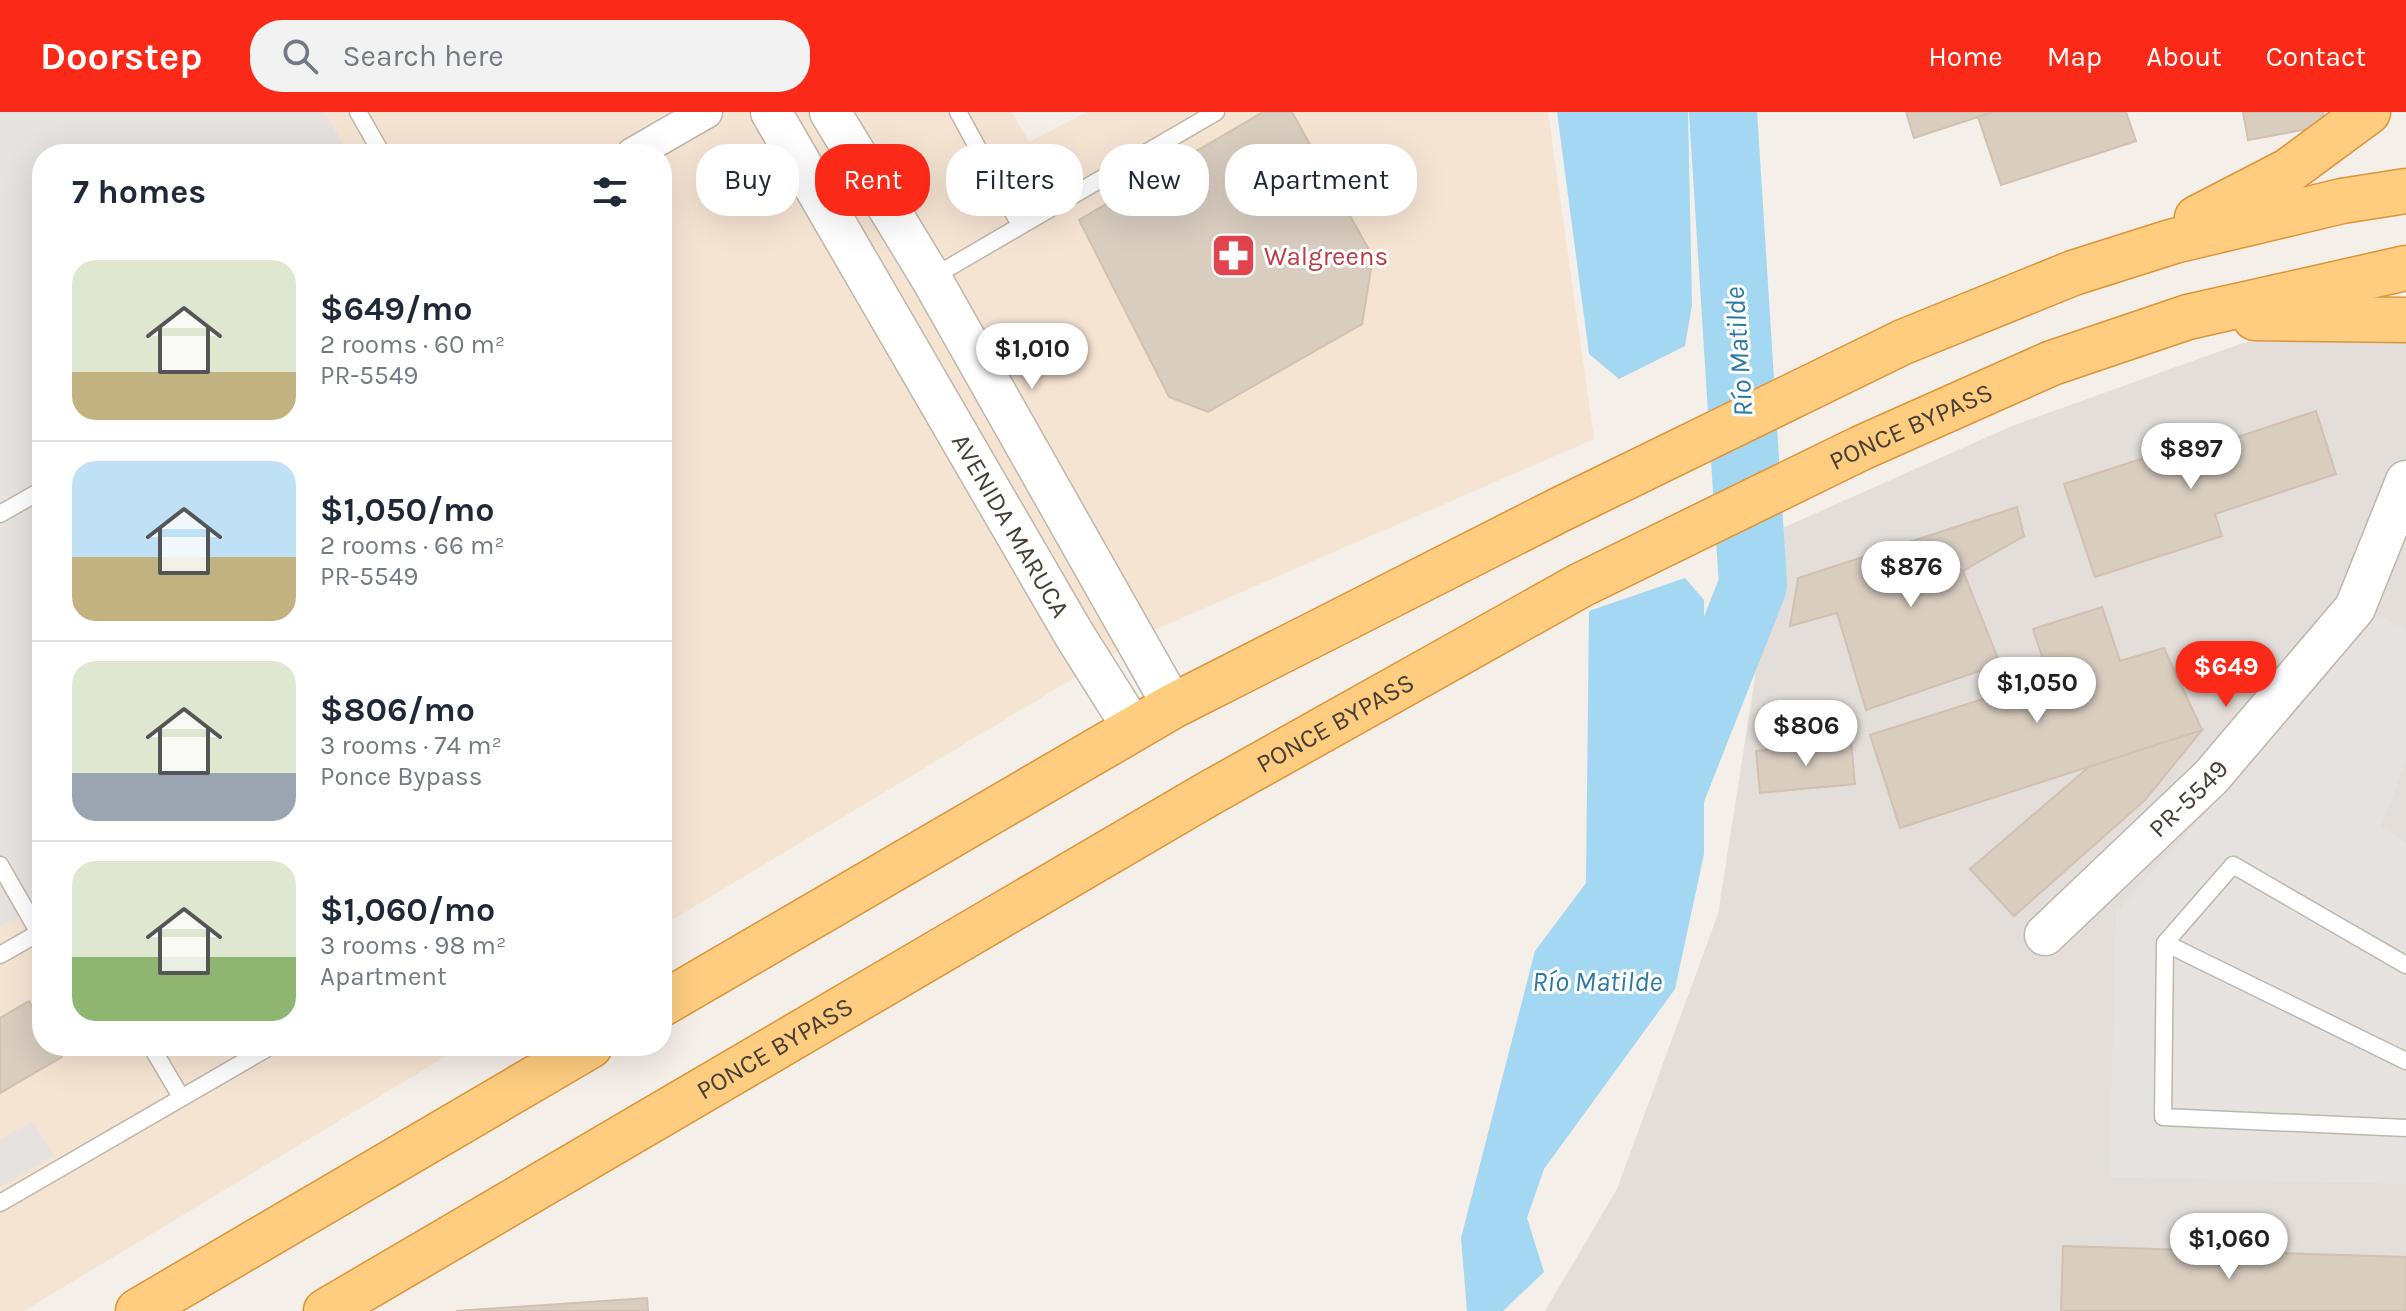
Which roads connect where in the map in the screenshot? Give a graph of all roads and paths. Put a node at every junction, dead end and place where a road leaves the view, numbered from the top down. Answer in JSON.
{"nodes":[{"id":1,"x":358,"y":112,"type":"edge"},
{"id":2,"x":706,"y":112,"type":"edge"},
{"id":3,"x":771,"y":112,"type":"edge"},
{"id":4,"x":830,"y":112,"type":"edge"},
{"id":5,"x":958,"y":112,"type":"edge"},
{"id":6,"x":1216,"y":112,"type":"edge"},
{"id":7,"x":2368,"y":112,"type":"edge"},
{"id":8,"x":376,"y":144,"type":"edge"},
{"id":9,"x":650,"y":144,"type":"edge"},
{"id":10,"x":2406,"y":191,"type":"edge"},
{"id":11,"x":1020,"y":225,"type":"junction"},
{"id":12,"x":2119,"y":258,"type":"junction"},
{"id":13,"x":2406,"y":268,"type":"edge"},
{"id":14,"x":931,"y":278,"type":"junction"},
{"id":15,"x":2188,"y":317,"type":"junction"},
{"id":16,"x":2406,"y":320,"type":"edge"},
{"id":17,"x":2406,"y":481,"type":"edge"},
{"id":18,"x":32,"y":496,"type":"edge"},
{"id":19,"x":0,"y":514,"type":"edge"},
{"id":20,"x":1173,"y":706,"type":"junction"},
{"id":21,"x":1133,"y":728,"type":"junction"},
{"id":22,"x":0,"y":865,"type":"edge"},
{"id":23,"x":32,"y":919,"type":"edge"},
{"id":24,"x":2045,"y":935,"type":"dead end"},
{"id":25,"x":32,"y":937,"type":"edge"},
{"id":26,"x":2165,"y":943,"type":"junction"},
{"id":27,"x":0,"y":955,"type":"edge"},
{"id":28,"x":2406,"y":965,"type":"edge"},
{"id":29,"x":672,"y":998,"type":"edge"},
{"id":30,"x":157,"y":1056,"type":"edge"},
{"id":31,"x":253,"y":1056,"type":"edge"},
{"id":32,"x":573,"y":1056,"type":"edge"},
{"id":33,"x":2406,"y":1061,"type":"edge"},
{"id":34,"x":181,"y":1097,"type":"junction"},
{"id":35,"x":2406,"y":1128,"type":"edge"},
{"id":36,"x":0,"y":1203,"type":"edge"},
{"id":37,"x":138,"y":1311,"type":"edge"},
{"id":38,"x":326,"y":1311,"type":"edge"}],
"edges":[{"from":1,"to":8,"type":"lane"},
{"from":2,"to":9,"type":"street"},
{"from":3,"to":21,"type":"street","name":"AVENIDA MARUCA"},
{"from":4,"to":14,"type":"street","name":"AVENIDA MARUCA"},
{"from":5,"to":11,"type":"lane"},
{"from":6,"to":11,"type":"lane"},
{"from":7,"to":12,"type":"highway"},
{"from":10,"to":12,"type":"highway"},
{"from":11,"to":14,"type":"lane"},
{"from":12,"to":20,"type":"highway"},
{"from":13,"to":15,"type":"highway","name":"PONCE BYPASS"},
{"from":14,"to":20,"type":"street","name":"AVENIDA MARUCA"},
{"from":15,"to":16,"type":"highway"},
{"from":15,"to":38,"type":"highway","name":"PONCE BYPASS"},
{"from":17,"to":24,"type":"street","name":"PR-5549"},
{"from":18,"to":19,"type":"lane"},
{"from":20,"to":21,"type":"highway"},
{"from":21,"to":29,"type":"highway"},
{"from":22,"to":23,"type":"lane"},
{"from":25,"to":27,"type":"lane"},
{"from":26,"to":28,"type":"lane"},
{"from":26,"to":33,"type":"lane"},
{"from":26,"to":35,"type":"lane"},
{"from":30,"to":34,"type":"lane"},
{"from":31,"to":34,"type":"lane"},
{"from":32,"to":37,"type":"highway"},
{"from":34,"to":36,"type":"lane"}]}
